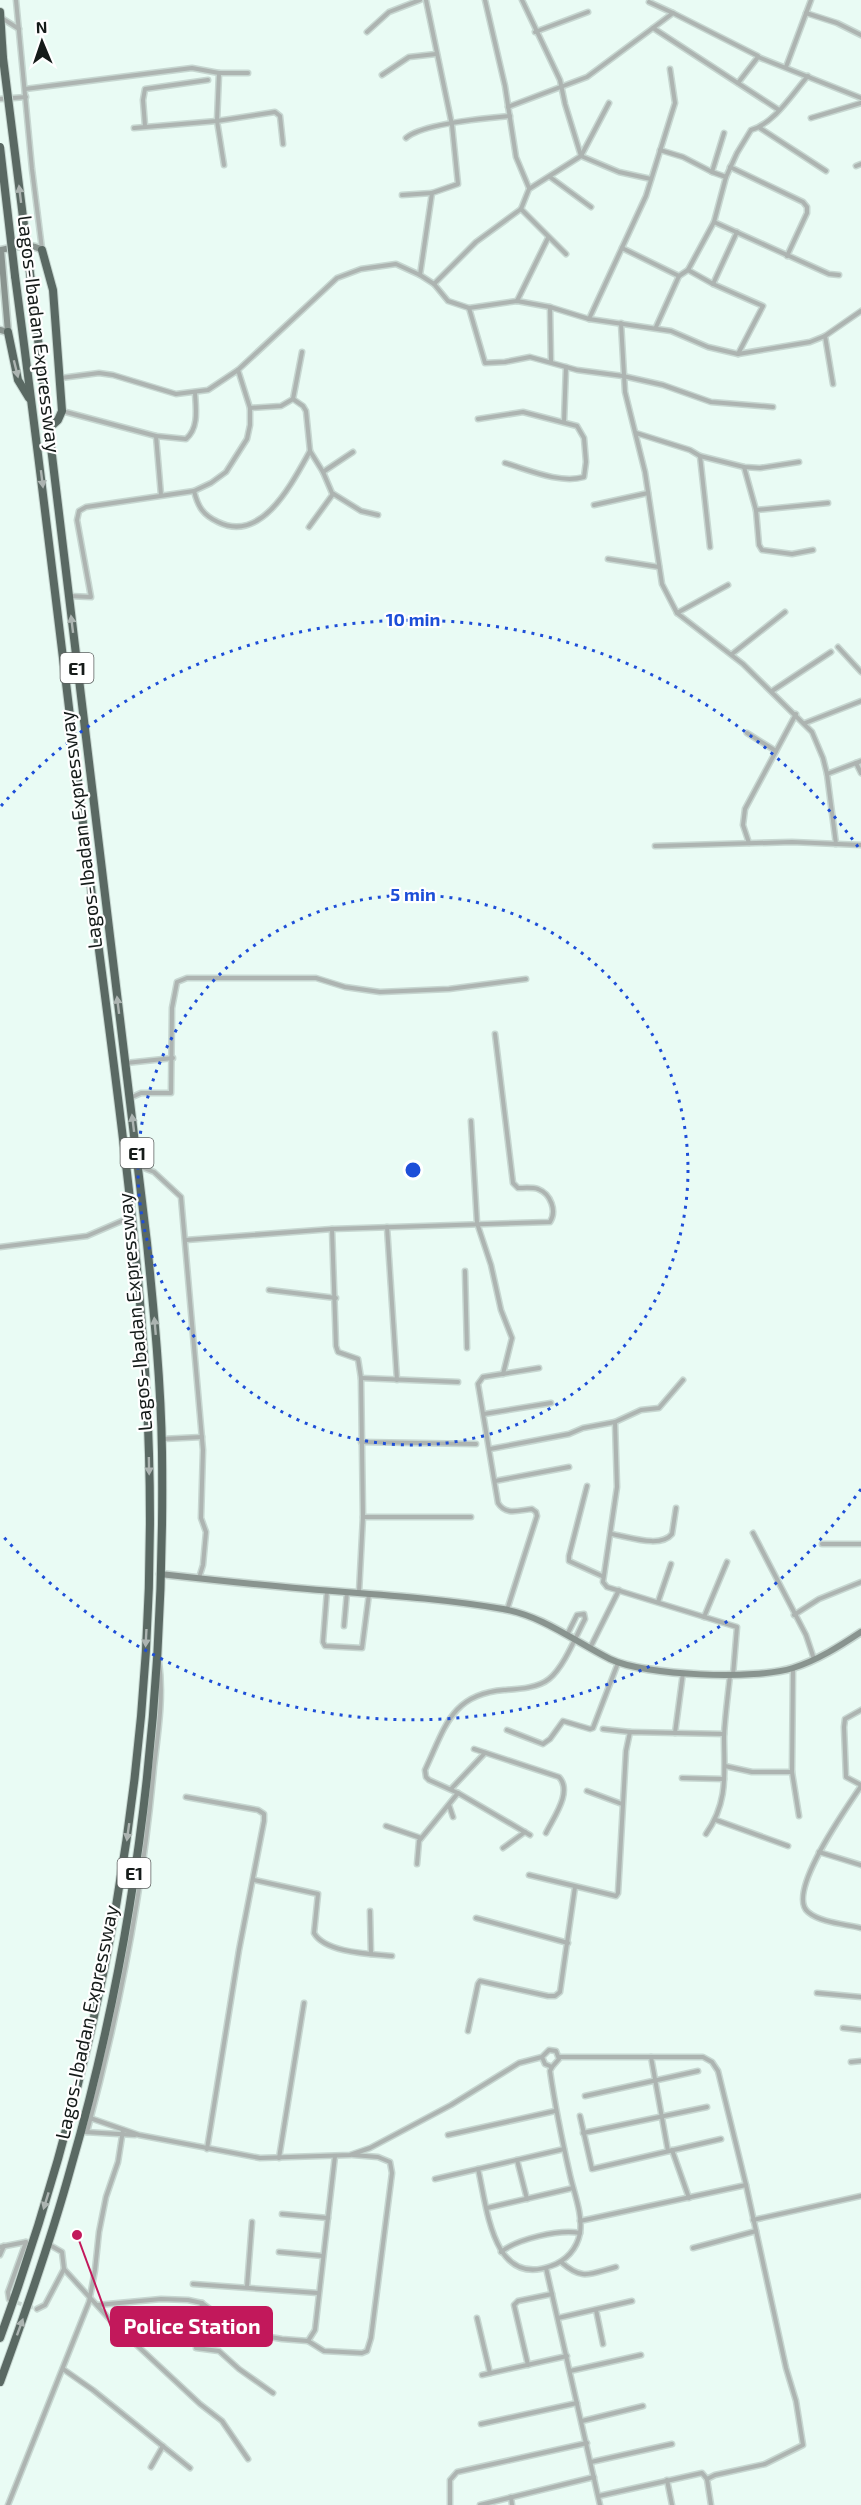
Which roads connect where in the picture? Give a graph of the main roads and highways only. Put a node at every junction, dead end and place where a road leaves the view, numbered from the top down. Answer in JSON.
{"nodes":[{"id":1,"x":0,"y":12,"type":"edge"},
{"id":2,"x":0,"y":17,"type":"edge"},
{"id":3,"x":0,"y":147,"type":"edge"},
{"id":4,"x":42,"y":250,"type":"road end"},
{"id":5,"x":4,"y":331,"type":"edge"},
{"id":6,"x":32,"y":403,"type":"junction"},
{"id":7,"x":48,"y":429,"type":"junction"},
{"id":8,"x":0,"y":2338,"type":"edge"},
{"id":9,"x":0,"y":2382,"type":"edge"}],
"edges":[{"from":1,"to":2,"type":"highway","name":"Lagos-Ibadan Expressway","number":"E1"},
{"from":7,"to":2,"type":"highway","name":"Lagos-Ibadan Expressway","number":"E1","one_way":true,"bridge":true},
{"from":3,"to":6,"type":"highway","name":"Lagos-Ibadan Expressway","number":"E1","bridge":true},
{"from":4,"to":7,"type":"highway"},
{"from":5,"to":6,"type":"highway","one_way":true},
{"from":6,"to":8,"type":"highway","name":"Lagos-Ibadan Expressway","number":"E1","one_way":true},
{"from":9,"to":7,"type":"highway","name":"Lagos-Ibadan Expressway","number":"E1","one_way":true}]}
